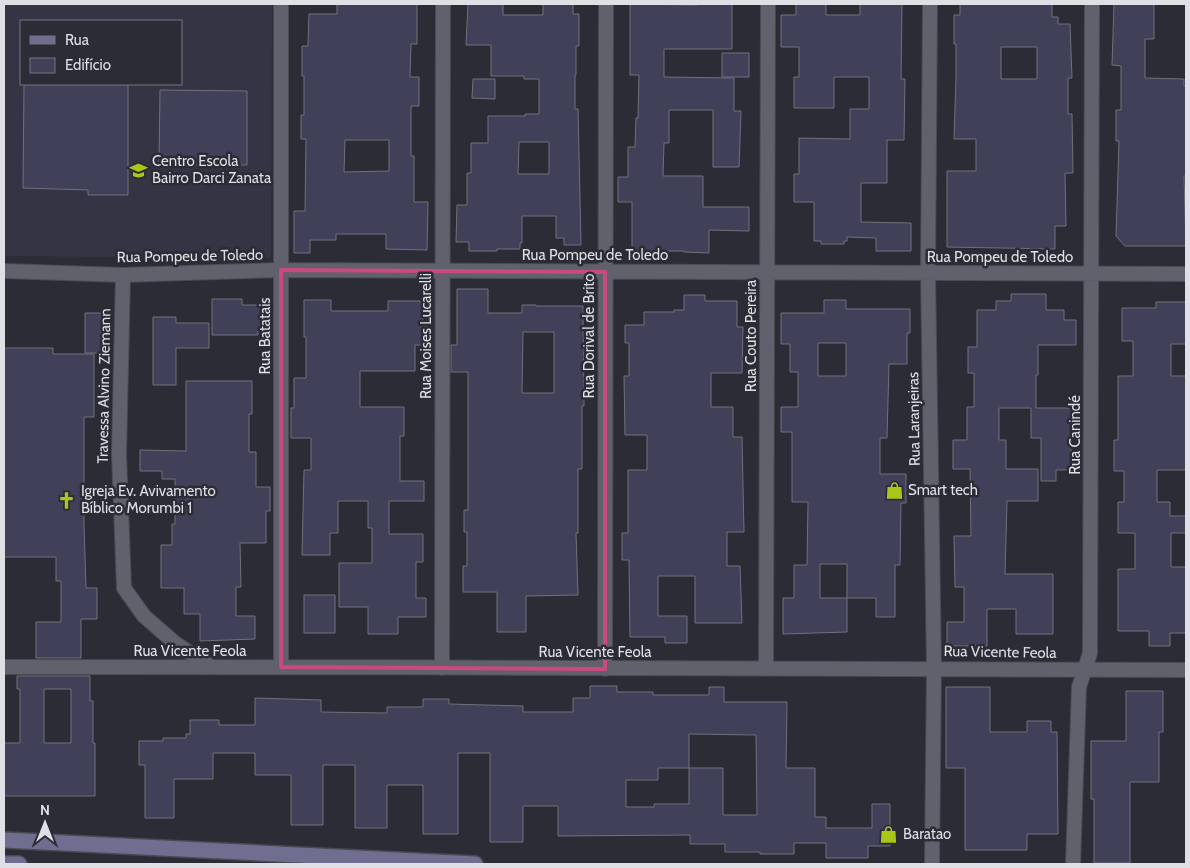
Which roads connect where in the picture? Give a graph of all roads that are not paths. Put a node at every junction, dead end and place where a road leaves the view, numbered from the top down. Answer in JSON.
{"nodes":[{"id":1,"x":281,"y":4,"type":"edge"},
{"id":2,"x":443,"y":4,"type":"edge"},
{"id":3,"x":606,"y":4,"type":"edge"},
{"id":4,"x":768,"y":4,"type":"edge"},
{"id":5,"x":930,"y":4,"type":"edge"},
{"id":6,"x":1092,"y":4,"type":"edge"},
{"id":7,"x":281,"y":270,"type":"junction"},
{"id":8,"x":4,"y":271,"type":"edge"},
{"id":9,"x":443,"y":271,"type":"junction"},
{"id":10,"x":605,"y":272,"type":"junction"},
{"id":11,"x":767,"y":272,"type":"junction"},
{"id":12,"x":928,"y":273,"type":"junction"},
{"id":13,"x":1092,"y":274,"type":"junction"},
{"id":14,"x":1186,"y":274,"type":"edge"},
{"id":15,"x":123,"y":275,"type":"junction"},
{"id":16,"x":4,"y":667,"type":"edge"},
{"id":17,"x":211,"y":668,"type":"junction"},
{"id":18,"x":281,"y":668,"type":"junction"},
{"id":19,"x":442,"y":668,"type":"junction"},
{"id":20,"x":934,"y":668,"type":"junction"},
{"id":21,"x":605,"y":669,"type":"junction"},
{"id":22,"x":766,"y":669,"type":"junction"},
{"id":23,"x":1084,"y":669,"type":"junction"},
{"id":24,"x":1186,"y":670,"type":"edge"},
{"id":25,"x":4,"y":840,"type":"edge"},
{"id":26,"x":4,"y":864,"type":"edge"},
{"id":27,"x":19,"y":864,"type":"edge"},
{"id":28,"x":475,"y":864,"type":"edge"},
{"id":29,"x":932,"y":864,"type":"edge"},
{"id":30,"x":1073,"y":864,"type":"edge"}],
"edges":[{"from":1,"to":7,"type":"street","name":"Rua Batatais"},
{"from":2,"to":9,"type":"street","name":"Rua Moises Lucarelli"},
{"from":3,"to":10,"type":"street","name":"Rua Dorival de Brito"},
{"from":4,"to":11,"type":"street","name":"Rua Couto Pereira"},
{"from":5,"to":12,"type":"street","name":"Rua Laranjeiras"},
{"from":6,"to":13,"type":"street","name":"Rua Canindé"},
{"from":7,"to":9,"type":"street","name":"Rua Pompeu de Toledo"},
{"from":7,"to":15,"type":"street","name":"Rua Pompeu de Toledo"},
{"from":7,"to":18,"type":"street","name":"Rua Batatais"},
{"from":8,"to":15,"type":"street","name":"Rua Pompeu de Toledo"},
{"from":9,"to":10,"type":"street","name":"Rua Pompeu de Toledo"},
{"from":9,"to":19,"type":"street","name":"Rua Moises Lucarelli"},
{"from":10,"to":11,"type":"street","name":"Rua Pompeu de Toledo"},
{"from":10,"to":21,"type":"street","name":"Rua Dorival de Brito"},
{"from":11,"to":12,"type":"street","name":"Rua Pompeu de Toledo"},
{"from":11,"to":22,"type":"street","name":"Rua Couto Pereira"},
{"from":12,"to":13,"type":"street","name":"Rua Pompeu de Toledo"},
{"from":12,"to":20,"type":"street","name":"Rua Laranjeiras"},
{"from":13,"to":14,"type":"street","name":"Rua Pompeu de Toledo"},
{"from":13,"to":23,"type":"street","name":"Rua Canindé"},
{"from":15,"to":17,"type":"street","name":"Travessa Alvino Ziemann"},
{"from":16,"to":17,"type":"street","name":"Rua Vicente Feola"},
{"from":17,"to":18,"type":"street","name":"Rua Vicente Feola"},
{"from":18,"to":19,"type":"street","name":"Rua Vicente Feola"},
{"from":19,"to":21,"type":"street","name":"Rua Vicente Feola"},
{"from":20,"to":22,"type":"street","name":"Rua Vicente Feola"},
{"from":20,"to":23,"type":"street","name":"Rua Vicente Feola"},
{"from":20,"to":29,"type":"street","name":"Rua Laranjeiras"},
{"from":21,"to":22,"type":"street","name":"Rua Vicente Feola"},
{"from":23,"to":24,"type":"street","name":"Rua Vicente Feola"},
{"from":23,"to":30,"type":"street","name":"Rua Canindé"},
{"from":25,"to":28,"type":"main road"},
{"from":26,"to":27,"type":"main road"}]}
